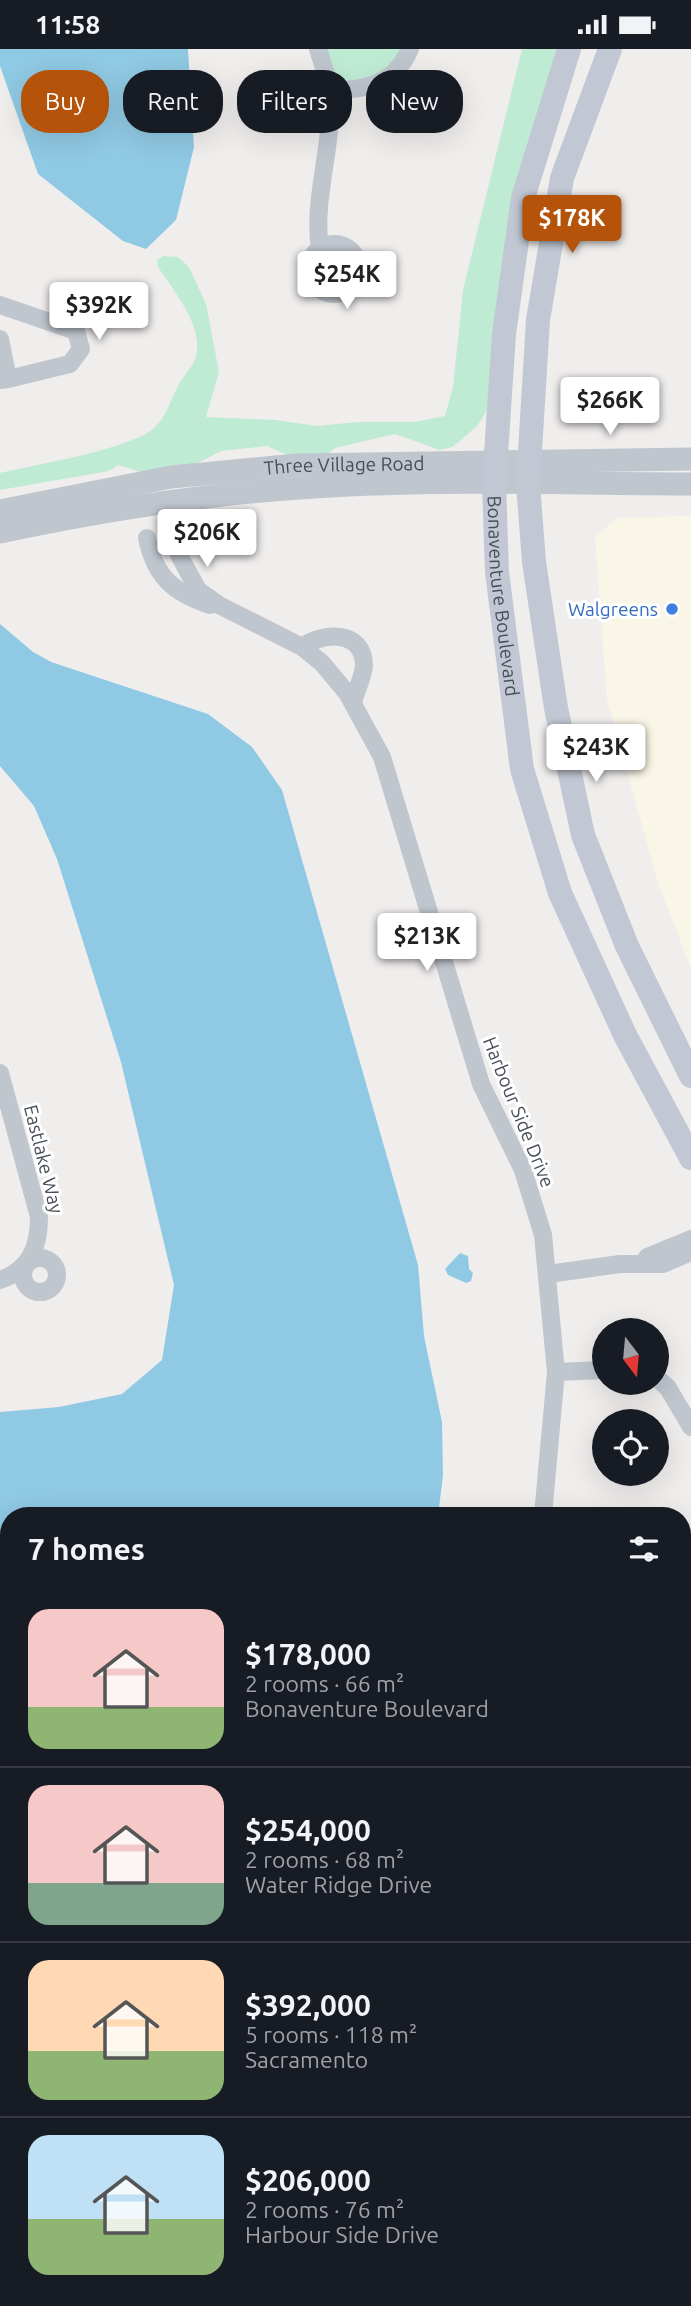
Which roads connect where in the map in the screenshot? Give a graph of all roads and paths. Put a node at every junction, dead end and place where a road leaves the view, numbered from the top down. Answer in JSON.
{"nodes":[{"id":1,"x":318,"y":49,"type":"edge"},
{"id":2,"x":410,"y":49,"type":"edge"},
{"id":3,"x":569,"y":49,"type":"edge"},
{"id":4,"x":610,"y":49,"type":"edge"},
{"id":5,"x":324,"y":70,"type":"edge"},
{"id":6,"x":352,"y":89,"type":"edge"},
{"id":7,"x":329,"y":133,"type":"edge"},
{"id":8,"x":320,"y":249,"type":"dead end"},
{"id":9,"x":0,"y":305,"type":"edge"},
{"id":10,"x":0,"y":339,"type":"edge"},
{"id":11,"x":4,"y":380,"type":"edge"},
{"id":12,"x":691,"y":459,"type":"edge"},
{"id":13,"x":494,"y":472,"type":"junction"},
{"id":14,"x":529,"y":472,"type":"junction"},
{"id":15,"x":139,"y":482,"type":"junction"},
{"id":16,"x":691,"y":484,"type":"edge"},
{"id":17,"x":172,"y":500,"type":"junction"},
{"id":18,"x":0,"y":511,"type":"edge"},
{"id":19,"x":0,"y":531,"type":"edge"},
{"id":20,"x":147,"y":538,"type":"dead end"},
{"id":21,"x":234,"y":612,"type":"junction"},
{"id":22,"x":302,"y":647,"type":"junction"},
{"id":23,"x":353,"y":702,"type":"junction"},
{"id":24,"x":0,"y":1073,"type":"edge"},
{"id":25,"x":691,"y":1076,"type":"edge"},
{"id":26,"x":691,"y":1158,"type":"edge"},
{"id":27,"x":691,"y":1237,"type":"edge"},
{"id":28,"x":691,"y":1252,"type":"edge"},
{"id":29,"x":661,"y":1259,"type":"junction"},
{"id":30,"x":548,"y":1274,"type":"junction"},
{"id":31,"x":0,"y":1280,"type":"edge"},
{"id":32,"x":592,"y":1370,"type":"edge"},
{"id":33,"x":556,"y":1371,"type":"junction"},
{"id":34,"x":669,"y":1390,"type":"edge"},
{"id":35,"x":691,"y":1427,"type":"edge"},
{"id":36,"x":544,"y":1507,"type":"edge"},
{"id":37,"x":691,"y":2175,"type":"edge"},
{"id":38,"x":691,"y":2192,"type":"edge"}],
"edges":[{"from":1,"to":5,"type":"street"},
{"from":2,"to":6,"type":"street"},
{"from":3,"to":13,"type":"main road","name":"Bonaventure Boulevard"},
{"from":4,"to":14,"type":"main road","name":"Bonaventure Boulevard"},
{"from":7,"to":8,"type":"street"},
{"from":9,"to":11,"type":"street"},
{"from":10,"to":11,"type":"street"},
{"from":12,"to":14,"type":"street","name":"Three Village Road"},
{"from":13,"to":14,"type":"street","name":"Three Village Road"},
{"from":13,"to":15,"type":"street","name":"Three Village Road"},
{"from":13,"to":17,"type":"street","name":"Three Village Road"},
{"from":13,"to":26,"type":"main road","name":"Bonaventure Boulevard"},
{"from":14,"to":16,"type":"street","name":"Three Village Road"},
{"from":14,"to":25,"type":"main road","name":"Bonaventure Boulevard"},
{"from":15,"to":17,"type":"street"},
{"from":15,"to":18,"type":"street","name":"Three Village Road"},
{"from":17,"to":19,"type":"street","name":"Three Village Road"},
{"from":17,"to":21,"type":"street","name":"Harbour Side Drive"},
{"from":20,"to":21,"type":"street","name":"Harbour Side Drive"},
{"from":21,"to":22,"type":"street","name":"Harbour Side Drive"},
{"from":22,"to":23,"type":"street","name":"Harbour Side Drive"},
{"from":22,"to":23,"type":"street"},
{"from":23,"to":30,"type":"street","name":"Harbour Side Drive"},
{"from":24,"to":31,"type":"street","name":"Eastlake Way"},
{"from":27,"to":29,"type":"street"},
{"from":28,"to":29,"type":"street"},
{"from":29,"to":30,"type":"street"},
{"from":30,"to":33,"type":"street","name":"Harbour Side Drive"},
{"from":32,"to":33,"type":"street"},
{"from":33,"to":36,"type":"street","name":"Harbour Side Drive"},
{"from":34,"to":35,"type":"street"},
{"from":37,"to":38,"type":"street"}]}
